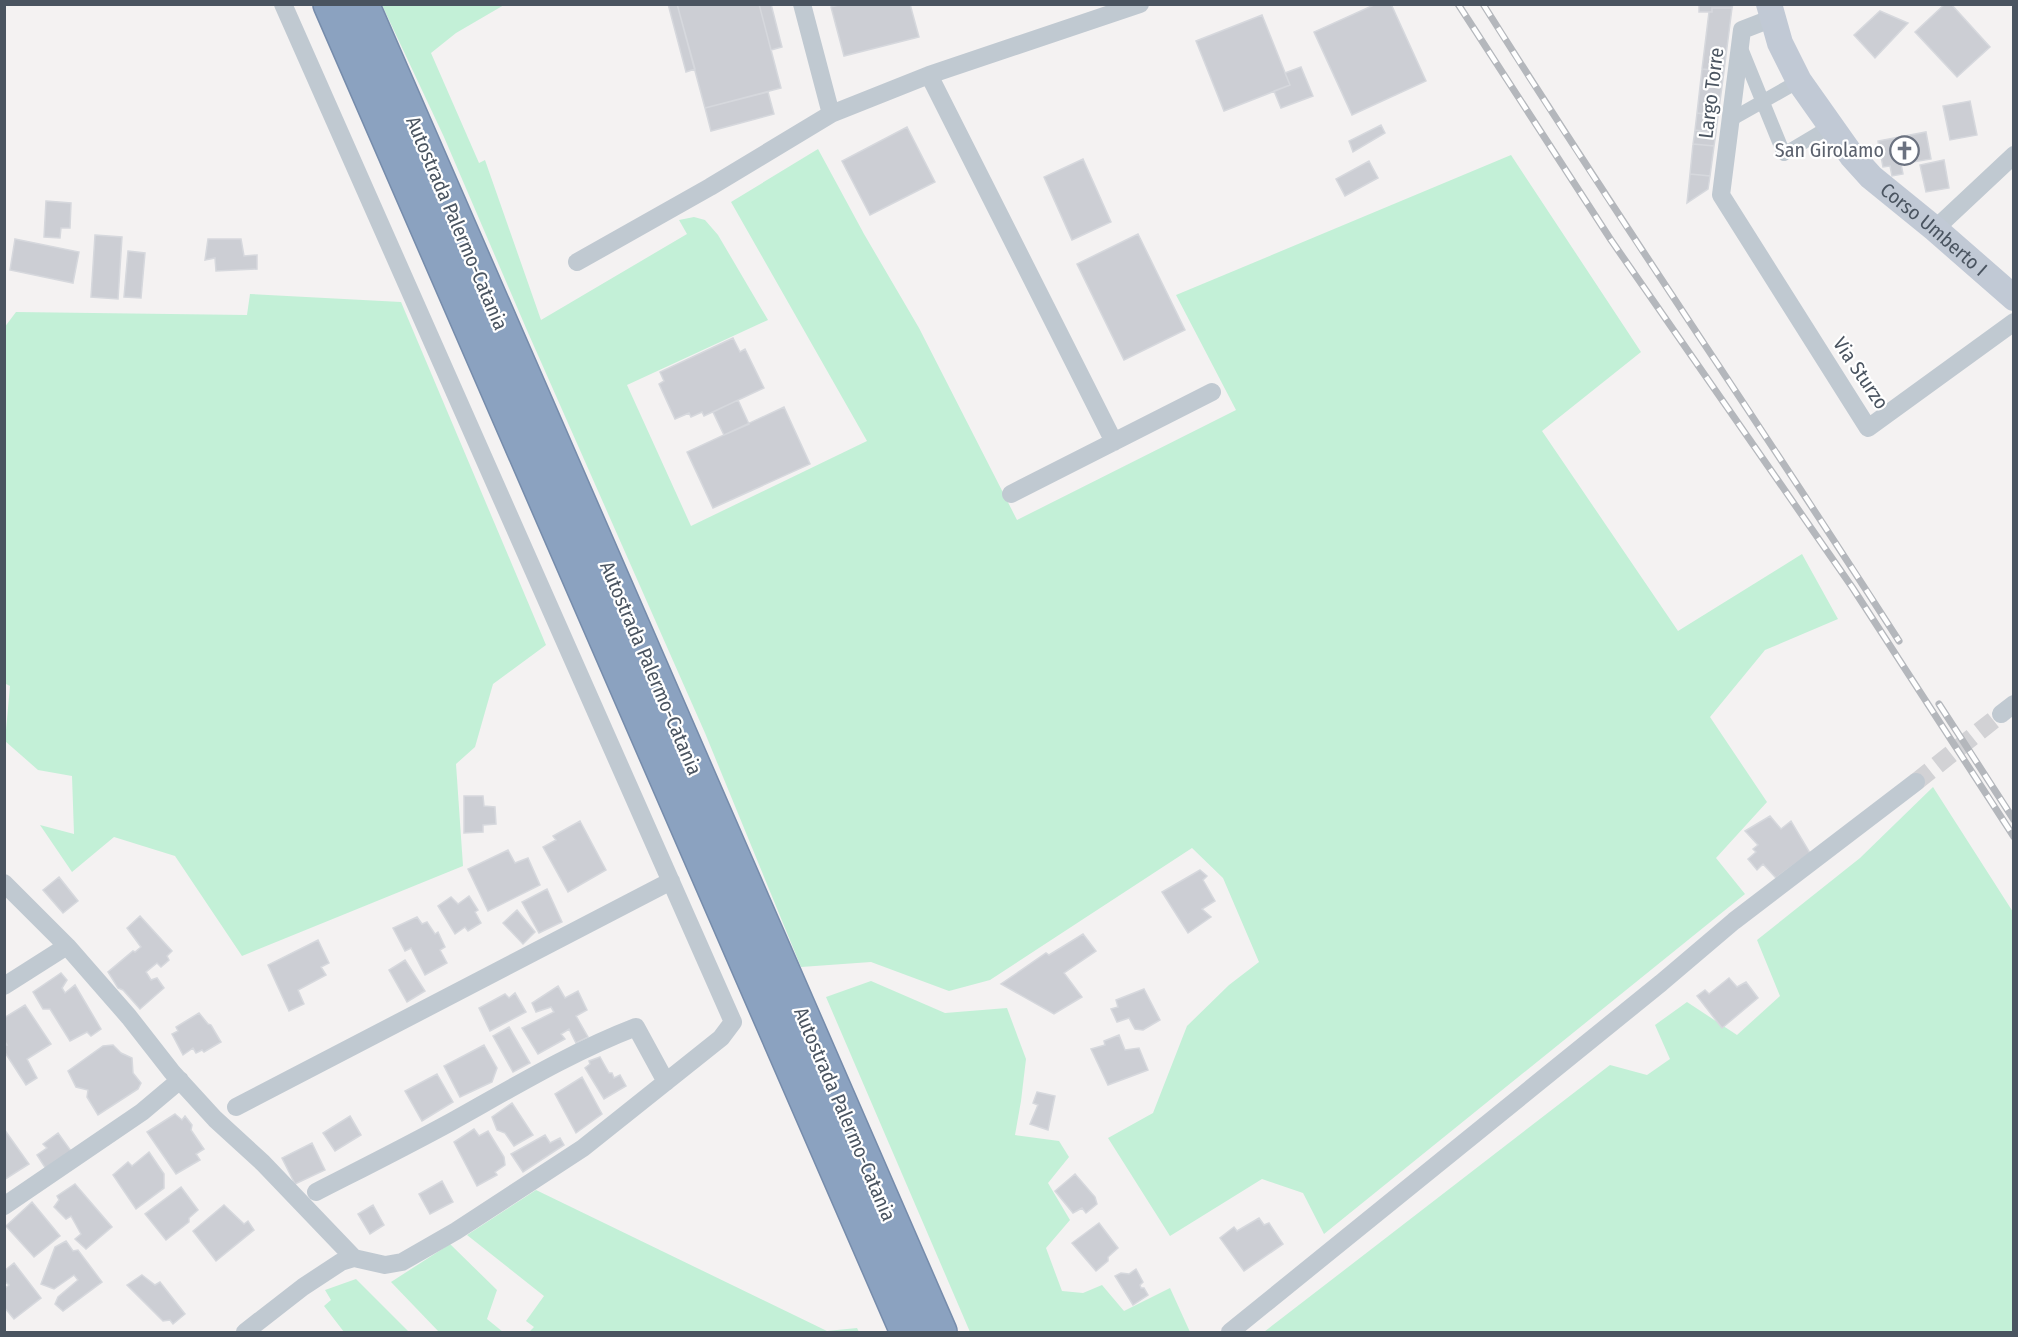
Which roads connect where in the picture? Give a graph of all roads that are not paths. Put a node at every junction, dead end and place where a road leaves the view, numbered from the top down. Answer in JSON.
{"nodes":[{"id":1,"x":284,"y":4,"type":"edge"},
{"id":2,"x":330,"y":4,"type":"edge"},
{"id":3,"x":362,"y":4,"type":"edge"},
{"id":4,"x":802,"y":4,"type":"edge"},
{"id":5,"x":1140,"y":4,"type":"edge"},
{"id":6,"x":1771,"y":11,"type":"edge"},
{"id":7,"x":1740,"y":46,"type":"junction"},
{"id":8,"x":929,"y":75,"type":"junction"},
{"id":9,"x":1799,"y":81,"type":"junction"},
{"id":10,"x":1764,"y":102,"type":"junction"},
{"id":11,"x":831,"y":114,"type":"junction"},
{"id":12,"x":1730,"y":120,"type":"junction"},
{"id":13,"x":1831,"y":126,"type":"junction"},
{"id":14,"x":2013,"y":155,"type":"edge"},
{"id":15,"x":1721,"y":195,"type":"joint"},
{"id":16,"x":1935,"y":229,"type":"junction"},
{"id":17,"x":578,"y":262,"type":"dead end"},
{"id":18,"x":2013,"y":298,"type":"edge"},
{"id":19,"x":2013,"y":322,"type":"edge"},
{"id":20,"x":1212,"y":392,"type":"dead end"},
{"id":21,"x":1114,"y":442,"type":"junction"},
{"id":22,"x":1011,"y":494,"type":"dead end"},
{"id":23,"x":1916,"y":782,"type":"tunnel mouth"},
{"id":24,"x":671,"y":881,"type":"junction"},
{"id":25,"x":4,"y":883,"type":"edge"},
{"id":26,"x":67,"y":946,"type":"junction"},
{"id":27,"x":4,"y":986,"type":"edge"},
{"id":28,"x":180,"y":1080,"type":"junction"},
{"id":29,"x":666,"y":1082,"type":"junction"},
{"id":30,"x":236,"y":1107,"type":"dead end"},
{"id":31,"x":316,"y":1192,"type":"dead end"},
{"id":32,"x":4,"y":1206,"type":"edge"},
{"id":33,"x":354,"y":1258,"type":"junction"},
{"id":34,"x":245,"y":1332,"type":"edge"},
{"id":35,"x":907,"y":1332,"type":"edge"},
{"id":36,"x":940,"y":1332,"type":"edge"},
{"id":37,"x":1230,"y":1332,"type":"edge"}],
"edges":[{"from":1,"to":24,"type":"street"},
{"from":2,"to":35,"type":"highway","name":"Autostrada Palermo-Catania"},
{"from":3,"to":36,"type":"highway","name":"Autostrada Palermo-Catania"},
{"from":4,"to":11,"type":"street"},
{"from":5,"to":8,"type":"street"},
{"from":6,"to":7,"type":"street","name":"Largo Torre"},
{"from":6,"to":9,"type":"main road","name":"Corso Umberto I"},
{"from":7,"to":10,"type":"street"},
{"from":7,"to":12,"type":"street","name":"Largo Torre"},
{"from":8,"to":11,"type":"street"},
{"from":8,"to":21,"type":"street"},
{"from":9,"to":10,"type":"street"},
{"from":9,"to":13,"type":"main road","name":"Corso Umberto I"},
{"from":10,"to":12,"type":"street"},
{"from":10,"to":13,"type":"street"},
{"from":11,"to":17,"type":"street"},
{"from":12,"to":15,"type":"street","name":"Largo Torre"},
{"from":13,"to":16,"type":"main road","name":"Corso Umberto I"},
{"from":14,"to":16,"type":"street"},
{"from":15,"to":19,"type":"street","name":"Via Sturzo"},
{"from":16,"to":18,"type":"main road","name":"Corso Umberto I"},
{"from":20,"to":21,"type":"street"},
{"from":21,"to":22,"type":"street"},
{"from":23,"to":37,"type":"street"},
{"from":24,"to":29,"type":"street"},
{"from":24,"to":30,"type":"street"},
{"from":25,"to":26,"type":"street"},
{"from":26,"to":27,"type":"street"},
{"from":26,"to":28,"type":"street"},
{"from":28,"to":32,"type":"street"},
{"from":28,"to":33,"type":"street"},
{"from":29,"to":31,"type":"street"},
{"from":29,"to":33,"type":"street"},
{"from":33,"to":34,"type":"street"}]}
